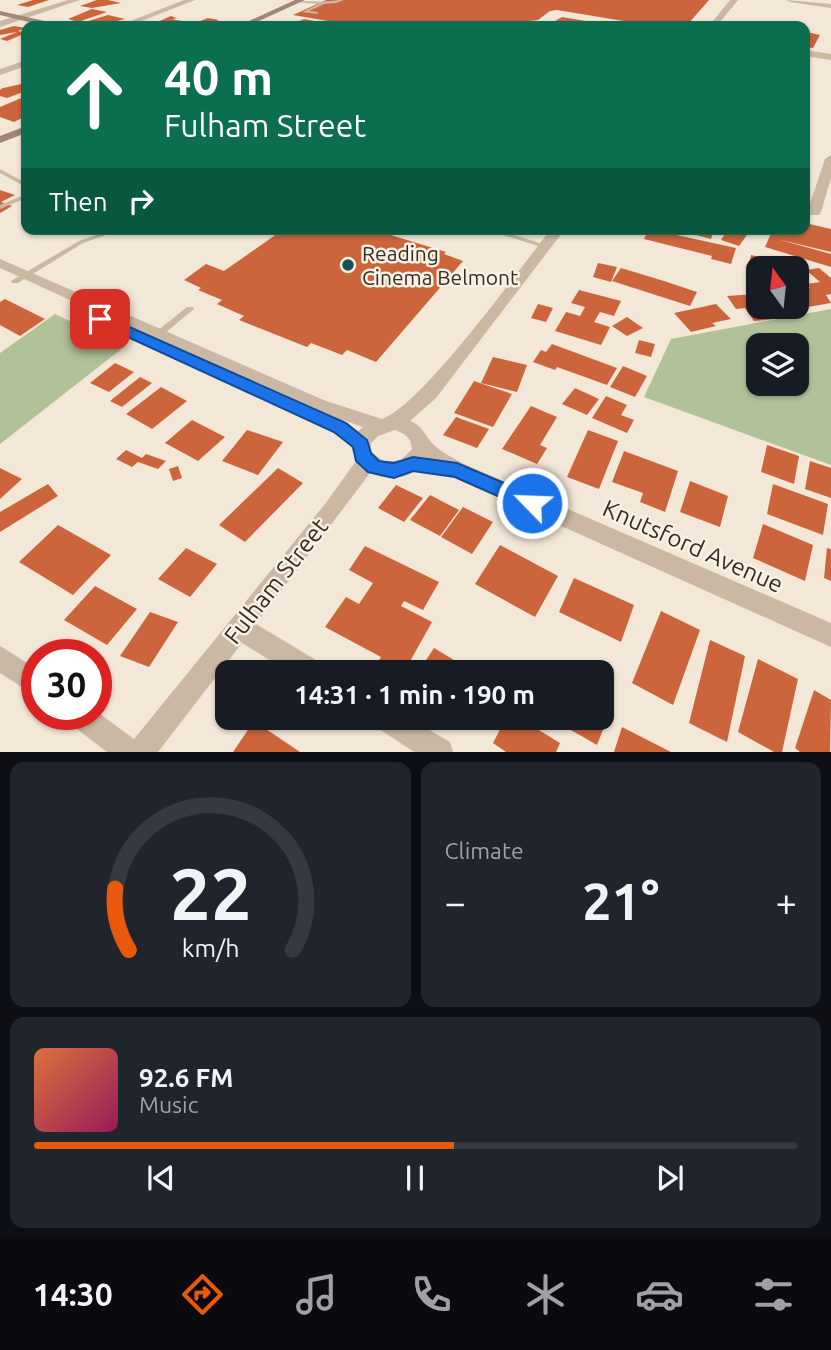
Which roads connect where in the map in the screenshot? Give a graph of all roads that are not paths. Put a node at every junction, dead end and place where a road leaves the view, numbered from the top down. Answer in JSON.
{"nodes":[{"id":1,"x":76,"y":0,"type":"edge"},
{"id":2,"x":191,"y":0,"type":"edge"},
{"id":3,"x":330,"y":0,"type":"edge"},
{"id":4,"x":342,"y":0,"type":"edge"},
{"id":5,"x":734,"y":0,"type":"edge"},
{"id":6,"x":790,"y":0,"type":"edge"},
{"id":7,"x":299,"y":1,"type":"edge"},
{"id":8,"x":316,"y":1,"type":"edge"},
{"id":9,"x":831,"y":6,"type":"edge"},
{"id":10,"x":0,"y":13,"type":"edge"},
{"id":11,"x":317,"y":13,"type":"dead end"},
{"id":12,"x":21,"y":18,"type":"junction"},
{"id":13,"x":34,"y":21,"type":"edge"},
{"id":14,"x":135,"y":21,"type":"edge"},
{"id":15,"x":253,"y":21,"type":"edge"},
{"id":16,"x":269,"y":21,"type":"edge"},
{"id":17,"x":717,"y":21,"type":"edge"},
{"id":18,"x":0,"y":24,"type":"edge"},
{"id":19,"x":810,"y":54,"type":"edge"},
{"id":20,"x":831,"y":57,"type":"edge"},
{"id":21,"x":21,"y":64,"type":"edge"},
{"id":22,"x":0,"y":72,"type":"edge"},
{"id":23,"x":21,"y":128,"type":"edge"},
{"id":24,"x":0,"y":138,"type":"edge"},
{"id":25,"x":831,"y":159,"type":"edge"},
{"id":26,"x":0,"y":171,"type":"edge"},
{"id":27,"x":21,"y":182,"type":"edge"},
{"id":28,"x":21,"y":198,"type":"edge"},
{"id":29,"x":0,"y":207,"type":"edge"},
{"id":30,"x":810,"y":210,"type":"edge"},
{"id":31,"x":831,"y":216,"type":"edge"},
{"id":32,"x":102,"y":235,"type":"edge"},
{"id":33,"x":508,"y":235,"type":"edge"},
{"id":34,"x":553,"y":235,"type":"edge"},
{"id":35,"x":544,"y":246,"type":"junction"},
{"id":36,"x":0,"y":263,"type":"edge"},
{"id":37,"x":13,"y":276,"type":"edge"},
{"id":38,"x":190,"y":309,"type":"dead end"},
{"id":39,"x":154,"y":337,"type":"junction"},
{"id":40,"x":430,"y":393,"type":"junction"},
{"id":41,"x":387,"y":424,"type":"junction"},
{"id":42,"x":418,"y":448,"type":"junction"},
{"id":43,"x":370,"y":459,"type":"junction"},
{"id":44,"x":239,"y":627,"type":"junction"},
{"id":45,"x":831,"y":635,"type":"edge"},
{"id":46,"x":0,"y":657,"type":"edge"},
{"id":47,"x":293,"y":660,"type":"edge"},
{"id":48,"x":21,"y":672,"type":"edge"},
{"id":49,"x":100,"y":730,"type":"edge"},
{"id":50,"x":405,"y":730,"type":"edge"},
{"id":51,"x":130,"y":751,"type":"edge"},
{"id":52,"x":141,"y":751,"type":"edge"},
{"id":53,"x":440,"y":751,"type":"edge"}],
"edges":[{"from":1,"to":12,"type":"street"},
{"from":2,"to":14,"type":"street"},
{"from":3,"to":11,"type":"lane"},
{"from":4,"to":8,"type":"lane"},
{"from":5,"to":17,"type":"street"},
{"from":6,"to":9,"type":"street"},
{"from":7,"to":8,"type":"lane"},
{"from":7,"to":15,"type":"street"},
{"from":8,"to":16,"type":"street"},
{"from":10,"to":12,"type":"street"},
{"from":12,"to":13,"type":"street"},
{"from":12,"to":18,"type":"street"},
{"from":19,"to":20,"type":"street"},
{"from":21,"to":22,"type":"street"},
{"from":23,"to":24,"type":"street"},
{"from":25,"to":30,"type":"street"},
{"from":26,"to":27,"type":"lane"},
{"from":28,"to":29,"type":"lane"},
{"from":30,"to":31,"type":"street"},
{"from":32,"to":37,"type":"lane"},
{"from":33,"to":35,"type":"lane"},
{"from":34,"to":35,"type":"street","name":"Fulham Street"},
{"from":35,"to":40,"type":"street","name":"Fulham Street"},
{"from":36,"to":37,"type":"street"},
{"from":37,"to":39,"type":"street"},
{"from":38,"to":39,"type":"lane"},
{"from":39,"to":41,"type":"street"},
{"from":39,"to":43,"type":"street"},
{"from":40,"to":41,"type":"street","name":"Fulham Street"},
{"from":40,"to":42,"type":"street","name":"Fulham Street"},
{"from":41,"to":42,"type":"street"},
{"from":41,"to":43,"type":"street","name":"Fulham Street"},
{"from":42,"to":43,"type":"street","name":"Fulham Street"},
{"from":42,"to":45,"type":"street","name":"Knutsford Avenue"},
{"from":43,"to":44,"type":"street","name":"Fulham Street"},
{"from":44,"to":47,"type":"street"},
{"from":44,"to":52,"type":"street","name":"Fulham Street"},
{"from":46,"to":48,"type":"street"},
{"from":49,"to":51,"type":"street"},
{"from":50,"to":53,"type":"street"}]}
